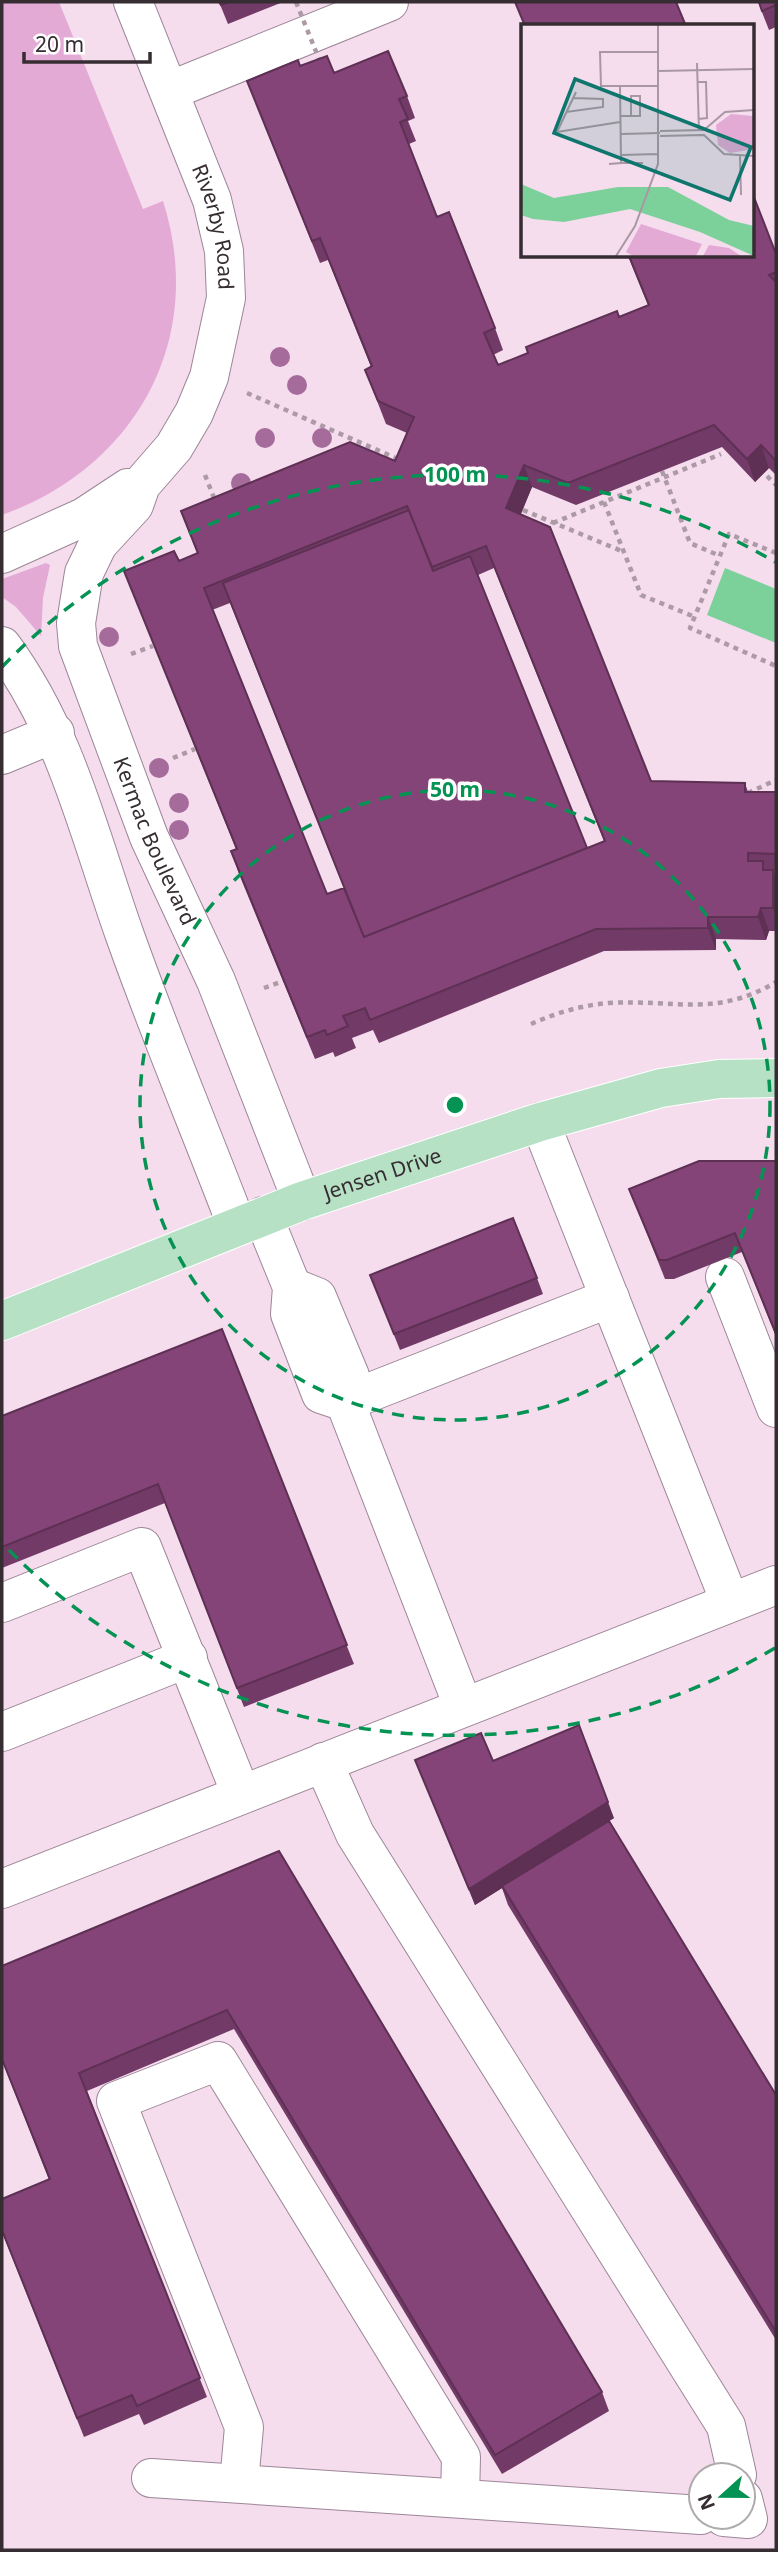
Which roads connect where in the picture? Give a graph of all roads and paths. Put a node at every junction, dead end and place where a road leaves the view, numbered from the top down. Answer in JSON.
{"nodes":[{"id":1,"x":133,"y":2,"type":"edge"},
{"id":2,"x":296,"y":2,"type":"edge"},
{"id":3,"x":389,"y":2,"type":"edge"},
{"id":4,"x":323,"y":70,"type":"edge"},
{"id":5,"x":169,"y":90,"type":"junction"},
{"id":6,"x":247,"y":393,"type":"dead end"},
{"id":7,"x":721,"y":454,"type":"edge"},
{"id":8,"x":411,"y":466,"type":"edge"},
{"id":9,"x":662,"y":471,"type":"edge"},
{"id":10,"x":204,"y":473,"type":"dead end"},
{"id":11,"x":767,"y":476,"type":"edge"},
{"id":12,"x":664,"y":477,"type":"junction"},
{"id":13,"x":141,"y":485,"type":"junction"},
{"id":14,"x":776,"y":485,"type":"edge"},
{"id":15,"x":604,"y":502,"type":"junction"},
{"id":16,"x":218,"y":508,"type":"edge"},
{"id":17,"x":523,"y":510,"type":"edge"},
{"id":18,"x":553,"y":523,"type":"junction"},
{"id":19,"x":624,"y":552,"type":"junction"},
{"id":20,"x":776,"y":553,"type":"edge"},
{"id":21,"x":2,"y":554,"type":"edge"},
{"id":22,"x":720,"y":556,"type":"junction"},
{"id":23,"x":695,"y":617,"type":"junction"},
{"id":24,"x":2,"y":646,"type":"edge"},
{"id":25,"x":153,"y":646,"type":"edge"},
{"id":26,"x":131,"y":654,"type":"dead end"},
{"id":27,"x":776,"y":666,"type":"edge"},
{"id":28,"x":55,"y":733,"type":"junction"},
{"id":29,"x":195,"y":749,"type":"edge"},
{"id":30,"x":2,"y":755,"type":"edge"},
{"id":31,"x":173,"y":758,"type":"dead end"},
{"id":32,"x":776,"y":780,"type":"edge"},
{"id":33,"x":741,"y":795,"type":"edge"},
{"id":34,"x":283,"y":981,"type":"edge"},
{"id":35,"x":776,"y":982,"type":"edge"},
{"id":36,"x":264,"y":988,"type":"dead end"},
{"id":37,"x":531,"y":1024,"type":"dead end"},
{"id":38,"x":776,"y":1078,"type":"edge"},
{"id":39,"x":540,"y":1122,"type":"junction"},
{"id":40,"x":302,"y":1201,"type":"junction"},
{"id":41,"x":250,"y":1221,"type":"junction"},
{"id":42,"x":724,"y":1277,"type":"dead end"},
{"id":43,"x":610,"y":1298,"type":"junction"},
{"id":44,"x":2,"y":1321,"type":"edge"},
{"id":45,"x":345,"y":1402,"type":"junction"},
{"id":46,"x":776,"y":1408,"type":"edge"},
{"id":47,"x":776,"y":1585,"type":"edge"},
{"id":48,"x":730,"y":1602,"type":"junction"},
{"id":49,"x":2,"y":1603,"type":"edge"},
{"id":50,"x":187,"y":1658,"type":"junction"},
{"id":51,"x":463,"y":1706,"type":"junction"},
{"id":52,"x":2,"y":1732,"type":"edge"},
{"id":53,"x":323,"y":1762,"type":"junction"},
{"id":54,"x":241,"y":1794,"type":"junction"},
{"id":55,"x":2,"y":1889,"type":"edge"},
{"id":56,"x":734,"y":2461,"type":"edge"},
{"id":57,"x":150,"y":2478,"type":"dead end"},
{"id":58,"x":240,"y":2483,"type":"junction"},
{"id":59,"x":460,"y":2498,"type":"junction"},
{"id":60,"x":687,"y":2514,"type":"edge"}],
"edges":[{"from":1,"to":5,"type":"street","name":"Riverby Road"},
{"from":2,"to":4,"type":"path","bridge":true},
{"from":3,"to":5,"type":"street"},
{"from":5,"to":13,"type":"street","name":"Riverby Road"},
{"from":6,"to":8,"type":"path"},
{"from":7,"to":12,"type":"path"},
{"from":9,"to":12,"type":"path"},
{"from":10,"to":16,"type":"path"},
{"from":11,"to":14,"type":"path"},
{"from":12,"to":15,"type":"path"},
{"from":12,"to":22,"type":"path"},
{"from":13,"to":21,"type":"street"},
{"from":13,"to":40,"type":"street","name":"Kermac Boulevard"},
{"from":15,"to":18,"type":"path"},
{"from":15,"to":19,"type":"path"},
{"from":17,"to":18,"type":"path"},
{"from":18,"to":19,"type":"path"},
{"from":19,"to":23,"type":"path"},
{"from":20,"to":22,"type":"path"},
{"from":22,"to":23,"type":"path"},
{"from":23,"to":27,"type":"path"},
{"from":24,"to":28,"type":"street"},
{"from":25,"to":26,"type":"path"},
{"from":28,"to":30,"type":"street"},
{"from":28,"to":41,"type":"street"},
{"from":29,"to":31,"type":"path"},
{"from":32,"to":33,"type":"path"},
{"from":34,"to":36,"type":"path"},
{"from":35,"to":37,"type":"path"},
{"from":38,"to":39,"type":"main road","name":"Jensen Drive"},
{"from":39,"to":40,"type":"main road","name":"Jensen Drive"},
{"from":39,"to":43,"type":"street"},
{"from":40,"to":41,"type":"main road","name":"Jensen Drive"},
{"from":41,"to":44,"type":"main road","name":"Jensen Drive"},
{"from":41,"to":45,"type":"street"},
{"from":42,"to":46,"type":"street"},
{"from":43,"to":45,"type":"street"},
{"from":43,"to":48,"type":"street"},
{"from":45,"to":51,"type":"street"},
{"from":47,"to":48,"type":"street"},
{"from":48,"to":51,"type":"street"},
{"from":49,"to":50,"type":"street"},
{"from":50,"to":52,"type":"street"},
{"from":50,"to":54,"type":"street"},
{"from":51,"to":53,"type":"street"},
{"from":53,"to":54,"type":"street"},
{"from":53,"to":56,"type":"street"},
{"from":54,"to":55,"type":"street"},
{"from":57,"to":58,"type":"street"},
{"from":58,"to":59,"type":"street"},
{"from":58,"to":59,"type":"street"},
{"from":59,"to":60,"type":"street"}]}
